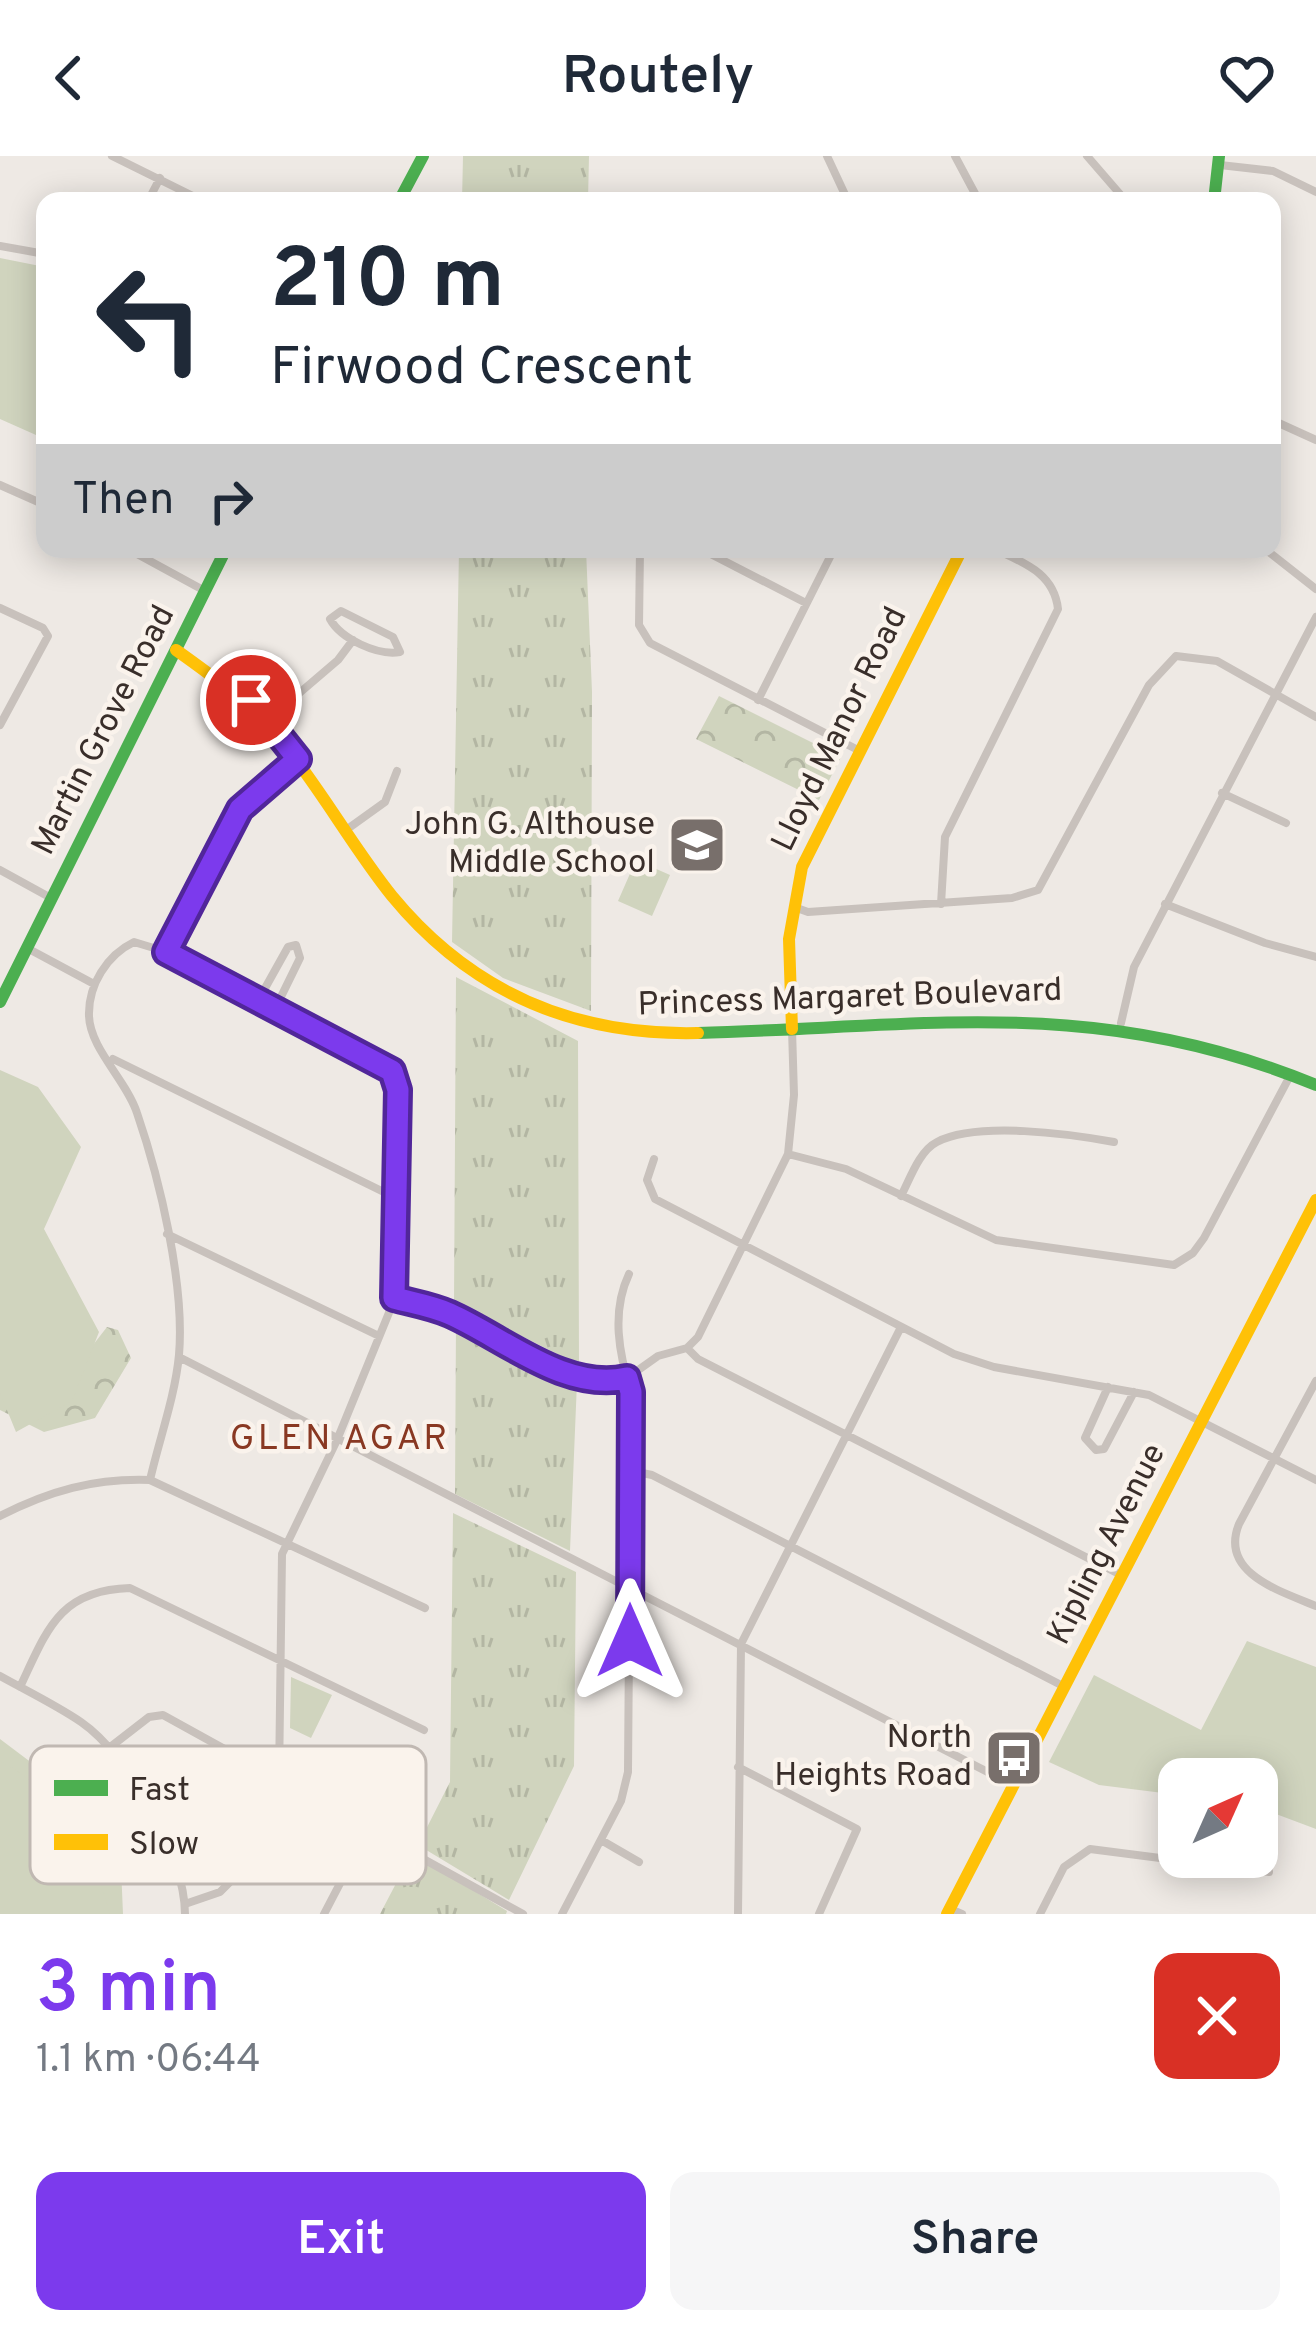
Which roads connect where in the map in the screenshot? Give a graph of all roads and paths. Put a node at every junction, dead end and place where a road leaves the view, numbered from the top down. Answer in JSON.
{"nodes":[{"id":1,"x":112,"y":156,"type":"edge"},
{"id":2,"x":423,"y":156,"type":"edge"},
{"id":3,"x":827,"y":156,"type":"edge"},
{"id":4,"x":955,"y":156,"type":"edge"},
{"id":5,"x":1087,"y":156,"type":"edge"},
{"id":6,"x":1220,"y":160,"type":"edge"},
{"id":7,"x":160,"y":178,"type":"junction"},
{"id":8,"x":153,"y":192,"type":"edge"},
{"id":9,"x":186,"y":192,"type":"edge"},
{"id":10,"x":404,"y":192,"type":"edge"},
{"id":11,"x":844,"y":192,"type":"edge"},
{"id":12,"x":974,"y":192,"type":"edge"},
{"id":13,"x":1118,"y":192,"type":"edge"},
{"id":14,"x":1215,"y":192,"type":"edge"},
{"id":15,"x":1316,"y":192,"type":"edge"},
{"id":16,"x":0,"y":246,"type":"edge"},
{"id":17,"x":36,"y":252,"type":"edge"},
{"id":18,"x":1281,"y":424,"type":"edge"},
{"id":19,"x":1316,"y":440,"type":"edge"},
{"id":20,"x":0,"y":485,"type":"edge"},
{"id":21,"x":36,"y":501,"type":"edge"},
{"id":22,"x":145,"y":558,"type":"edge"},
{"id":23,"x":221,"y":558,"type":"edge"},
{"id":24,"x":640,"y":558,"type":"edge"},
{"id":25,"x":718,"y":558,"type":"edge"},
{"id":26,"x":828,"y":558,"type":"edge"},
{"id":27,"x":957,"y":558,"type":"edge"},
{"id":28,"x":1013,"y":558,"type":"edge"},
{"id":29,"x":1276,"y":558,"type":"edge"},
{"id":30,"x":1316,"y":589,"type":"edge"},
{"id":31,"x":205,"y":590,"type":"junction"},
{"id":32,"x":806,"y":603,"type":"junction"},
{"id":33,"x":0,"y":608,"type":"edge"},
{"id":34,"x":1316,"y":617,"type":"edge"},
{"id":35,"x":353,"y":640,"type":"junction"},
{"id":36,"x":176,"y":650,"type":"junction"},
{"id":37,"x":1274,"y":694,"type":"junction"},
{"id":38,"x":758,"y":700,"type":"junction"},
{"id":39,"x":1316,"y":717,"type":"edge"},
{"id":40,"x":269,"y":719,"type":"junction"},
{"id":41,"x":0,"y":725,"type":"edge"},
{"id":42,"x":858,"y":751,"type":"junction"},
{"id":43,"x":298,"y":759,"type":"junction"},
{"id":44,"x":397,"y":771,"type":"dead end"},
{"id":45,"x":1222,"y":793,"type":"junction"},
{"id":46,"x":1286,"y":823,"type":"dead end"},
{"id":47,"x":345,"y":831,"type":"junction"},
{"id":48,"x":0,"y":870,"type":"edge"},
{"id":49,"x":51,"y":898,"type":"junction"},
{"id":50,"x":941,"y":904,"type":"junction"},
{"id":51,"x":1165,"y":904,"type":"junction"},
{"id":52,"x":793,"y":907,"type":"junction"},
{"id":53,"x":26,"y":948,"type":"junction"},
{"id":54,"x":166,"y":952,"type":"junction"},
{"id":55,"x":1316,"y":956,"type":"edge"},
{"id":56,"x":94,"y":984,"type":"junction"},
{"id":57,"x":259,"y":999,"type":"junction"},
{"id":58,"x":0,"y":1002,"type":"edge"},
{"id":59,"x":276,"y":1007,"type":"junction"},
{"id":60,"x":1121,"y":1023,"type":"junction"},
{"id":61,"x":792,"y":1029,"type":"junction"},
{"id":62,"x":106,"y":1055,"type":"junction"},
{"id":63,"x":1291,"y":1073,"type":"junction"},
{"id":64,"x":1316,"y":1085,"type":"edge"},
{"id":65,"x":1114,"y":1142,"type":"dead end"},
{"id":66,"x":788,"y":1154,"type":"junction"},
{"id":67,"x":654,"y":1159,"type":"dead end"},
{"id":68,"x":901,"y":1196,"type":"junction"},
{"id":69,"x":398,"y":1199,"type":"junction"},
{"id":70,"x":1316,"y":1200,"type":"edge"},
{"id":71,"x":166,"y":1233,"type":"junction"},
{"id":72,"x":744,"y":1246,"type":"junction"},
{"id":73,"x":629,"y":1274,"type":"dead end"},
{"id":74,"x":394,"y":1298,"type":"junction"},
{"id":75,"x":900,"y":1329,"type":"junction"},
{"id":76,"x":379,"y":1336,"type":"junction"},
{"id":77,"x":687,"y":1348,"type":"junction"},
{"id":78,"x":178,"y":1358,"type":"junction"},
{"id":79,"x":627,"y":1378,"type":"junction"},
{"id":80,"x":1316,"y":1381,"type":"edge"},
{"id":81,"x":1108,"y":1387,"type":"junction"},
{"id":82,"x":1134,"y":1392,"type":"junction"},
{"id":83,"x":1202,"y":1420,"type":"junction"},
{"id":84,"x":846,"y":1432,"type":"junction"},
{"id":85,"x":337,"y":1440,"type":"junction"},
{"id":86,"x":1273,"y":1456,"type":"junction"},
{"id":87,"x":631,"y":1470,"type":"junction"},
{"id":88,"x":150,"y":1480,"type":"junction"},
{"id":89,"x":1316,"y":1480,"type":"edge"},
{"id":90,"x":0,"y":1516,"type":"edge"},
{"id":91,"x":286,"y":1541,"type":"junction"},
{"id":92,"x":790,"y":1546,"type":"junction"},
{"id":93,"x":630,"y":1568,"type":"junction"},
{"id":94,"x":1123,"y":1576,"type":"junction"},
{"id":95,"x":610,"y":1579,"type":"junction"},
{"id":96,"x":630,"y":1588,"type":"junction"},
{"id":97,"x":1316,"y":1606,"type":"edge"},
{"id":98,"x":425,"y":1608,"type":"dead end"},
{"id":99,"x":742,"y":1644,"type":"junction"},
{"id":100,"x":279,"y":1659,"type":"junction"},
{"id":101,"x":0,"y":1676,"type":"edge"},
{"id":102,"x":20,"y":1687,"type":"junction"},
{"id":103,"x":1065,"y":1687,"type":"junction"},
{"id":104,"x":424,"y":1730,"type":"dead end"},
{"id":105,"x":107,"y":1746,"type":"edge"},
{"id":106,"x":112,"y":1746,"type":"edge"},
{"id":107,"x":219,"y":1746,"type":"edge"},
{"id":108,"x":279,"y":1746,"type":"edge"},
{"id":109,"x":738,"y":1767,"type":"junction"},
{"id":110,"x":1013,"y":1785,"type":"junction"},
{"id":111,"x":601,"y":1840,"type":"junction"},
{"id":112,"x":1158,"y":1858,"type":"edge"},
{"id":113,"x":426,"y":1860,"type":"edge"},
{"id":114,"x":639,"y":1862,"type":"dead end"},
{"id":115,"x":228,"y":1884,"type":"edge"},
{"id":116,"x":340,"y":1884,"type":"edge"},
{"id":117,"x":185,"y":1909,"type":"edge"},
{"id":118,"x":953,"y":1912,"type":"edge"},
{"id":119,"x":324,"y":1914,"type":"edge"},
{"id":120,"x":524,"y":1914,"type":"edge"},
{"id":121,"x":562,"y":1914,"type":"edge"},
{"id":122,"x":738,"y":1914,"type":"edge"},
{"id":123,"x":819,"y":1914,"type":"edge"},
{"id":124,"x":1040,"y":1914,"type":"edge"}],
"edges":[{"from":1,"to":7,"type":"street"},
{"from":2,"to":10,"type":"street"},
{"from":3,"to":11,"type":"street"},
{"from":4,"to":12,"type":"street"},
{"from":5,"to":13,"type":"street"},
{"from":6,"to":14,"type":"street"},
{"from":6,"to":15,"type":"street"},
{"from":7,"to":8,"type":"street"},
{"from":7,"to":9,"type":"street"},
{"from":16,"to":17,"type":"street"},
{"from":18,"to":19,"type":"street"},
{"from":20,"to":21,"type":"street"},
{"from":22,"to":31,"type":"street"},
{"from":23,"to":31,"type":"street","name":"Martin Grove Road"},
{"from":24,"to":38,"type":"street"},
{"from":25,"to":32,"type":"street"},
{"from":26,"to":32,"type":"street"},
{"from":27,"to":42,"type":"street","name":"Lloyd Manor Road"},
{"from":28,"to":50,"type":"street"},
{"from":29,"to":30,"type":"street"},
{"from":31,"to":36,"type":"street","name":"Martin Grove Road"},
{"from":32,"to":38,"type":"street"},
{"from":33,"to":41,"type":"street"},
{"from":34,"to":37,"type":"street"},
{"from":35,"to":35,"type":"street"},
{"from":35,"to":40,"type":"street"},
{"from":36,"to":40,"type":"street","name":"Princess Margaret Boulevard"},
{"from":36,"to":49,"type":"street","name":"Martin Grove Road"},
{"from":37,"to":39,"type":"street"},
{"from":37,"to":45,"type":"street"},
{"from":37,"to":50,"type":"street"},
{"from":38,"to":42,"type":"street"},
{"from":40,"to":43,"type":"street","name":"Princess Margaret Boulevard"},
{"from":42,"to":52,"type":"street","name":"Lloyd Manor Road"},
{"from":43,"to":47,"type":"street","name":"Princess Margaret Boulevard"},
{"from":43,"to":54,"type":"street"},
{"from":44,"to":47,"type":"street"},
{"from":45,"to":46,"type":"street"},
{"from":45,"to":51,"type":"street"},
{"from":47,"to":61,"type":"street","name":"Princess Margaret Boulevard"},
{"from":48,"to":49,"type":"street"},
{"from":49,"to":53,"type":"street","name":"Martin Grove Road"},
{"from":50,"to":52,"type":"street"},
{"from":51,"to":55,"type":"street"},
{"from":51,"to":60,"type":"street"},
{"from":52,"to":61,"type":"street","name":"Lloyd Manor Road"},
{"from":53,"to":56,"type":"street"},
{"from":53,"to":58,"type":"street","name":"Martin Grove Road"},
{"from":54,"to":56,"type":"street"},
{"from":54,"to":57,"type":"street"},
{"from":56,"to":62,"type":"street"},
{"from":57,"to":59,"type":"street"},
{"from":57,"to":59,"type":"street"},
{"from":59,"to":69,"type":"street"},
{"from":60,"to":61,"type":"street","name":"Princess Margaret Boulevard"},
{"from":60,"to":63,"type":"street","name":"Princess Margaret Boulevard"},
{"from":61,"to":66,"type":"street","name":"Lloyd Manor Road"},
{"from":62,"to":69,"type":"street"},
{"from":62,"to":71,"type":"street"},
{"from":63,"to":64,"type":"street","name":"Princess Margaret Boulevard"},
{"from":63,"to":68,"type":"street"},
{"from":65,"to":68,"type":"street"},
{"from":66,"to":68,"type":"street"},
{"from":66,"to":72,"type":"street","name":"Lloyd Manor Road"},
{"from":67,"to":72,"type":"street"},
{"from":69,"to":74,"type":"street"},
{"from":70,"to":83,"type":"street","name":"Kipling Avenue"},
{"from":71,"to":76,"type":"street"},
{"from":71,"to":78,"type":"street"},
{"from":72,"to":75,"type":"street"},
{"from":72,"to":77,"type":"street","name":"Lloyd Manor Road"},
{"from":73,"to":79,"type":"street"},
{"from":74,"to":76,"type":"street"},
{"from":74,"to":79,"type":"street"},
{"from":75,"to":81,"type":"street"},
{"from":75,"to":84,"type":"street"},
{"from":76,"to":85,"type":"street"},
{"from":77,"to":79,"type":"street"},
{"from":77,"to":84,"type":"street"},
{"from":78,"to":85,"type":"street"},
{"from":78,"to":88,"type":"street"},
{"from":79,"to":87,"type":"street"},
{"from":80,"to":86,"type":"street"},
{"from":81,"to":82,"type":"street"},
{"from":81,"to":82,"type":"street"},
{"from":82,"to":83,"type":"street"},
{"from":83,"to":86,"type":"street"},
{"from":83,"to":94,"type":"street","name":"Kipling Avenue"},
{"from":84,"to":92,"type":"street"},
{"from":84,"to":94,"type":"street"},
{"from":85,"to":91,"type":"street"},
{"from":85,"to":95,"type":"street"},
{"from":86,"to":89,"type":"street"},
{"from":86,"to":97,"type":"street"},
{"from":87,"to":92,"type":"street"},
{"from":87,"to":93,"type":"street"},
{"from":88,"to":90,"type":"street"},
{"from":88,"to":91,"type":"street"},
{"from":91,"to":98,"type":"street"},
{"from":91,"to":100,"type":"street"},
{"from":92,"to":99,"type":"street"},
{"from":92,"to":103,"type":"street"},
{"from":93,"to":95,"type":"street"},
{"from":93,"to":96,"type":"street"},
{"from":94,"to":103,"type":"street","name":"Kipling Avenue"},
{"from":95,"to":96,"type":"street"},
{"from":96,"to":99,"type":"street"},
{"from":96,"to":111,"type":"street"},
{"from":99,"to":109,"type":"street"},
{"from":99,"to":110,"type":"street"},
{"from":100,"to":102,"type":"street"},
{"from":100,"to":104,"type":"street"},
{"from":100,"to":108,"type":"street"},
{"from":101,"to":102,"type":"street"},
{"from":102,"to":105,"type":"street"},
{"from":103,"to":110,"type":"street","name":"Kipling Avenue"},
{"from":106,"to":107,"type":"street"},
{"from":109,"to":122,"type":"street"},
{"from":109,"to":123,"type":"street"},
{"from":110,"to":118,"type":"street","name":"Kipling Avenue"},
{"from":111,"to":114,"type":"street"},
{"from":111,"to":121,"type":"street"},
{"from":112,"to":124,"type":"street"},
{"from":113,"to":120,"type":"street"},
{"from":115,"to":117,"type":"street"},
{"from":116,"to":119,"type":"street"}]}
